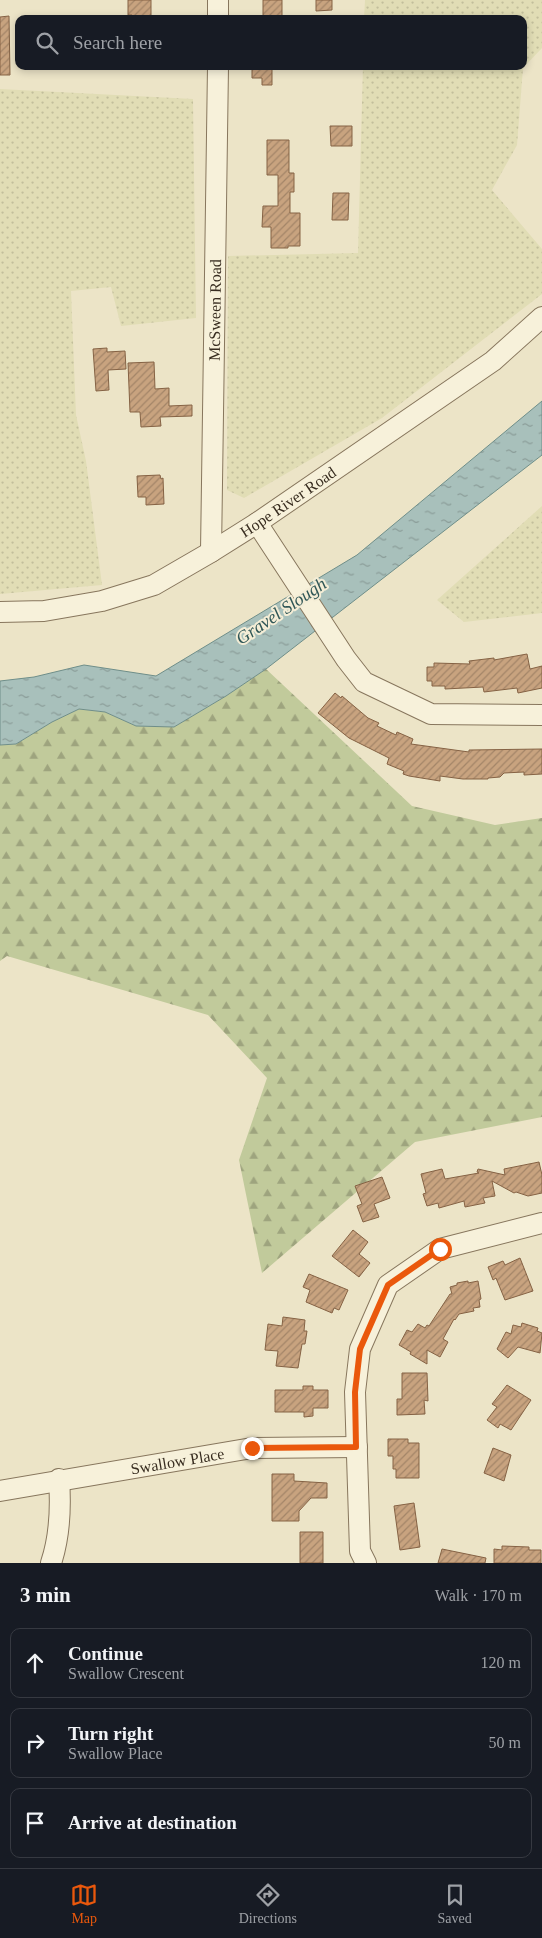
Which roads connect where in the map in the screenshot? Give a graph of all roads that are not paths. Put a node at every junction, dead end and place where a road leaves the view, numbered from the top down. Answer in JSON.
{"nodes":[{"id":1,"x":218,"y":0,"type":"edge"},
{"id":2,"x":218,"y":15,"type":"edge"},
{"id":3,"x":218,"y":70,"type":"edge"},
{"id":4,"x":542,"y":317,"type":"edge"},
{"id":5,"x":257,"y":523,"type":"junction"},
{"id":6,"x":211,"y":552,"type":"junction"},
{"id":7,"x":0,"y":612,"type":"edge"},
{"id":8,"x":542,"y":715,"type":"edge"},
{"id":9,"x":542,"y":1223,"type":"edge"},
{"id":10,"x":356,"y":1447,"type":"junction"},
{"id":11,"x":59,"y":1479,"type":"junction"},
{"id":12,"x":0,"y":1491,"type":"edge"},
{"id":13,"x":51,"y":1563,"type":"edge"},
{"id":14,"x":366,"y":1563,"type":"edge"}],
"edges":[{"from":1,"to":2,"type":"street"},
{"from":3,"to":6,"type":"street","name":"McSween Road"},
{"from":4,"to":5,"type":"street","name":"Hope River Road"},
{"from":5,"to":6,"type":"street","name":"Hope River Road"},
{"from":5,"to":8,"type":"street"},
{"from":6,"to":7,"type":"street","name":"Hope River Road"},
{"from":9,"to":10,"type":"street"},
{"from":10,"to":11,"type":"street","name":"Swallow Place"},
{"from":10,"to":14,"type":"street"},
{"from":11,"to":12,"type":"street","name":"Swallow Place"},
{"from":11,"to":13,"type":"street"}]}
